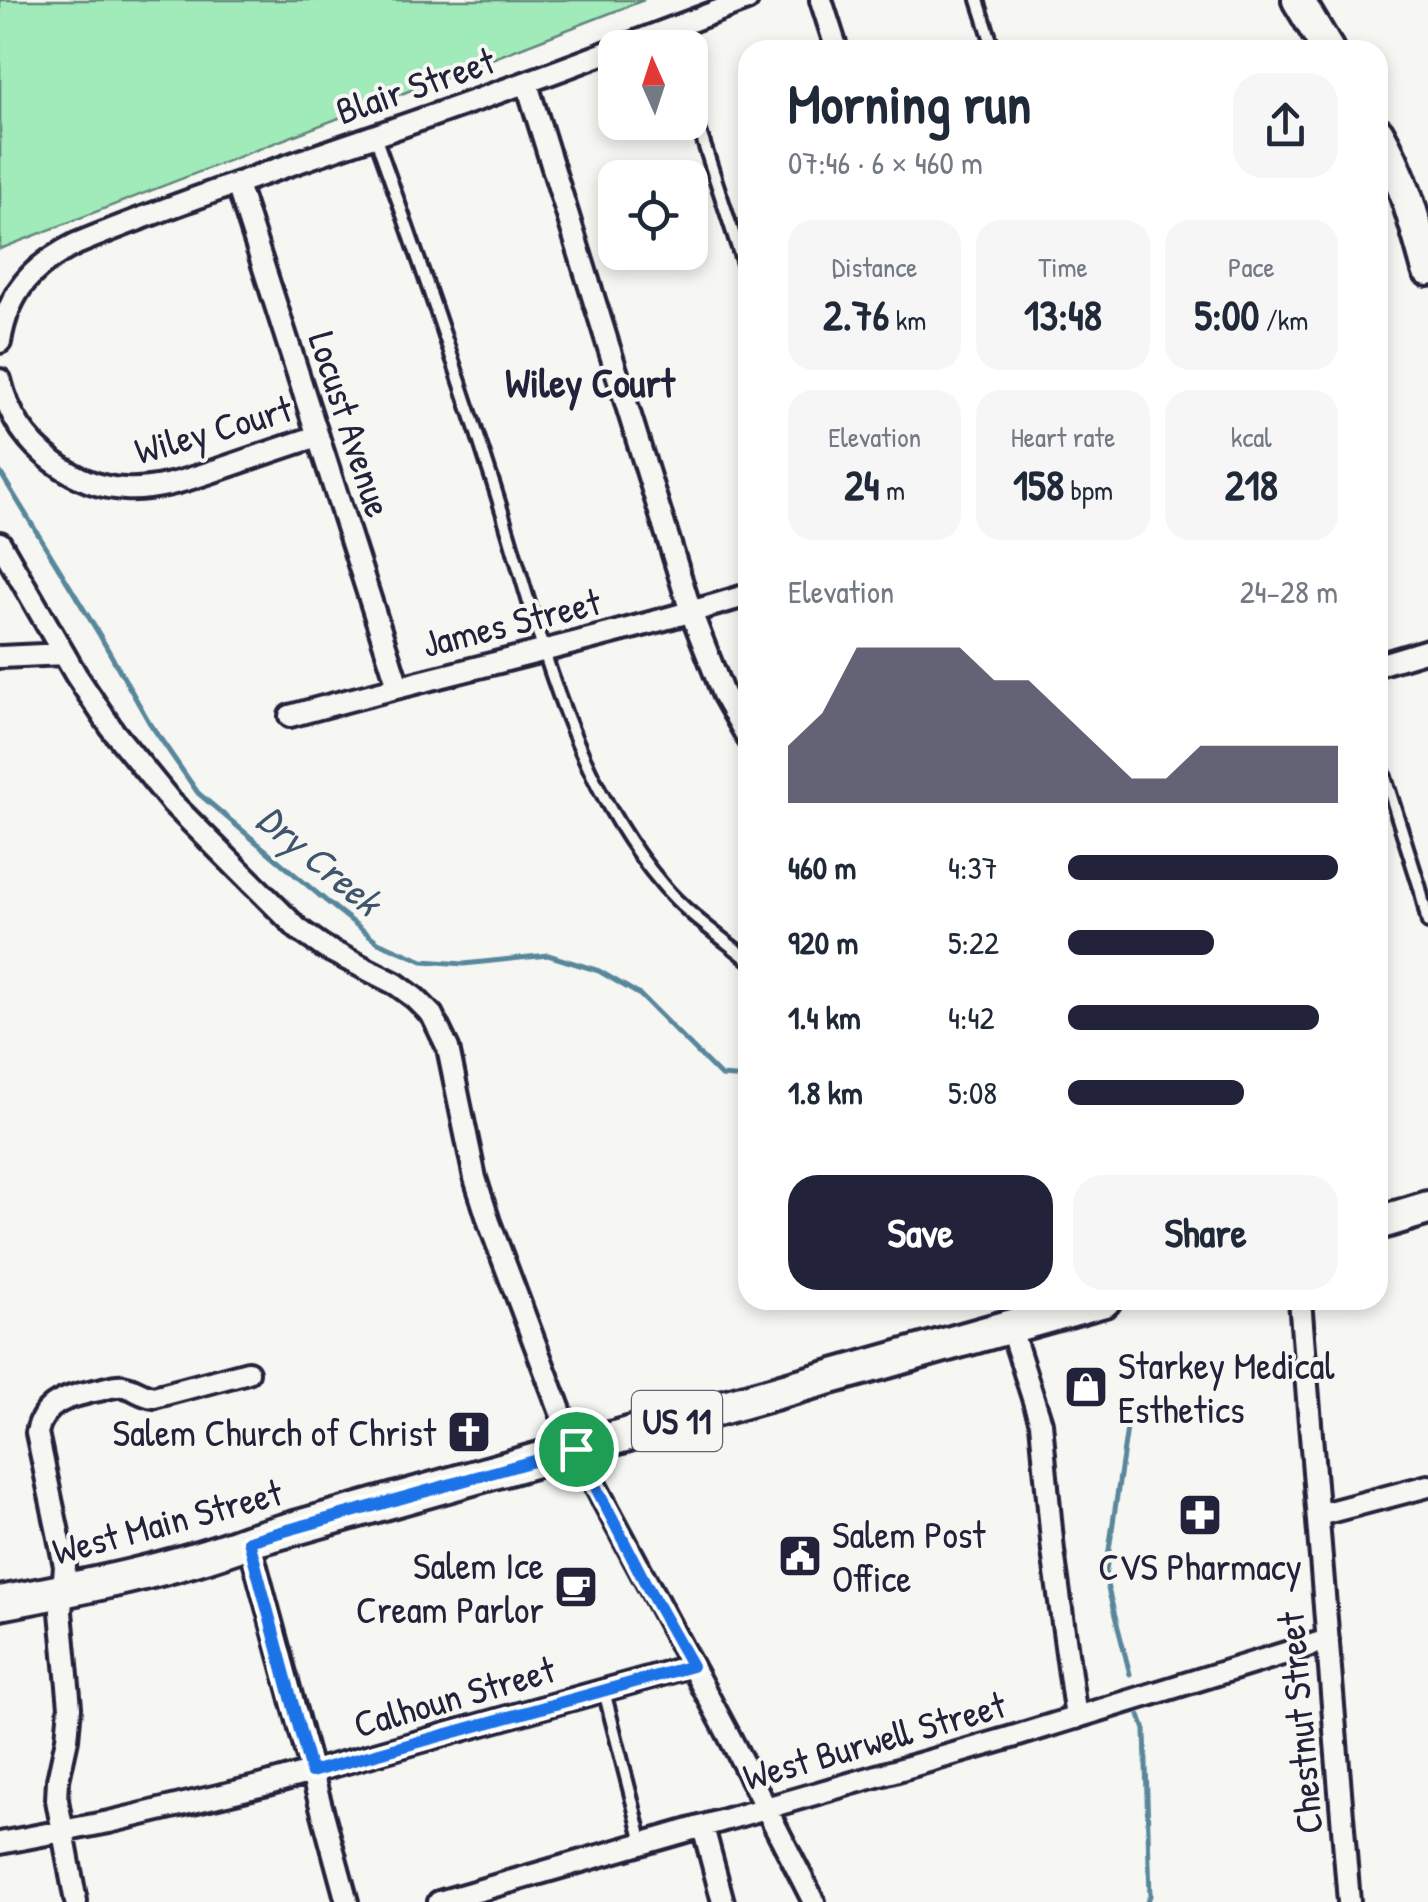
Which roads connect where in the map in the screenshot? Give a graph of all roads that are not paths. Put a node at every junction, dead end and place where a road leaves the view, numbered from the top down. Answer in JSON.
{"nodes":[{"id":1,"x":748,"y":0,"type":"edge"},
{"id":2,"x":820,"y":0,"type":"edge"},
{"id":3,"x":978,"y":0,"type":"edge"},
{"id":4,"x":1298,"y":0,"type":"edge"},
{"id":5,"x":686,"y":30,"type":"edge"},
{"id":6,"x":833,"y":40,"type":"edge"},
{"id":7,"x":991,"y":40,"type":"edge"},
{"id":8,"x":1315,"y":40,"type":"edge"},
{"id":9,"x":598,"y":56,"type":"edge"},
{"id":10,"x":526,"y":84,"type":"junction"},
{"id":11,"x":374,"y":136,"type":"junction"},
{"id":12,"x":703,"y":140,"type":"edge"},
{"id":13,"x":1388,"y":151,"type":"edge"},
{"id":14,"x":237,"y":184,"type":"junction"},
{"id":15,"x":738,"y":248,"type":"edge"},
{"id":16,"x":1428,"y":270,"type":"edge"},
{"id":17,"x":0,"y":342,"type":"edge"},
{"id":18,"x":0,"y":380,"type":"edge"},
{"id":19,"x":318,"y":436,"type":"junction"},
{"id":20,"x":0,"y":543,"type":"edge"},
{"id":21,"x":738,"y":598,"type":"edge"},
{"id":22,"x":691,"y":612,"type":"junction"},
{"id":23,"x":544,"y":650,"type":"junction"},
{"id":24,"x":1428,"y":650,"type":"edge"},
{"id":25,"x":64,"y":654,"type":"junction"},
{"id":26,"x":0,"y":657,"type":"edge"},
{"id":27,"x":1388,"y":663,"type":"edge"},
{"id":28,"x":398,"y":686,"type":"junction"},
{"id":29,"x":290,"y":716,"type":"dead end"},
{"id":30,"x":738,"y":720,"type":"edge"},
{"id":31,"x":1388,"y":787,"type":"edge"},
{"id":32,"x":1428,"y":923,"type":"edge"},
{"id":33,"x":738,"y":951,"type":"edge"},
{"id":34,"x":1428,"y":1208,"type":"edge"},
{"id":35,"x":1388,"y":1220,"type":"edge"},
{"id":36,"x":1068,"y":1310,"type":"edge"},
{"id":37,"x":1301,"y":1310,"type":"edge"},
{"id":38,"x":1010,"y":1326,"type":"junction"},
{"id":39,"x":248,"y":1372,"type":"dead end"},
{"id":40,"x":576,"y":1449,"type":"junction"},
{"id":41,"x":1428,"y":1486,"type":"edge"},
{"id":42,"x":1318,"y":1515,"type":"junction"},
{"id":43,"x":249,"y":1541,"type":"junction"},
{"id":44,"x":62,"y":1591,"type":"junction"},
{"id":45,"x":0,"y":1603,"type":"edge"},
{"id":46,"x":1328,"y":1640,"type":"junction"},
{"id":47,"x":692,"y":1666,"type":"junction"},
{"id":48,"x":604,"y":1691,"type":"junction"},
{"id":49,"x":1076,"y":1718,"type":"junction"},
{"id":50,"x":311,"y":1772,"type":"junction"},
{"id":51,"x":766,"y":1808,"type":"junction"},
{"id":52,"x":703,"y":1827,"type":"junction"},
{"id":53,"x":62,"y":1831,"type":"junction"},
{"id":54,"x":0,"y":1843,"type":"edge"},
{"id":55,"x":643,"y":1843,"type":"junction"},
{"id":56,"x":76,"y":1902,"type":"edge"},
{"id":57,"x":347,"y":1902,"type":"edge"},
{"id":58,"x":438,"y":1902,"type":"edge"},
{"id":59,"x":722,"y":1902,"type":"edge"},
{"id":60,"x":814,"y":1902,"type":"edge"},
{"id":61,"x":1349,"y":1902,"type":"edge"}],
"edges":[{"from":1,"to":5,"type":"street","name":"Blair Street"},
{"from":2,"to":6,"type":"street"},
{"from":3,"to":7,"type":"lane"},
{"from":4,"to":8,"type":"street"},
{"from":9,"to":10,"type":"street","name":"Blair Street"},
{"from":10,"to":11,"type":"street","name":"Blair Street"},
{"from":10,"to":22,"type":"street"},
{"from":11,"to":14,"type":"street","name":"Blair Street"},
{"from":11,"to":23,"type":"lane"},
{"from":12,"to":15,"type":"lane"},
{"from":13,"to":16,"type":"street"},
{"from":14,"to":17,"type":"street"},
{"from":14,"to":19,"type":"street","name":"Locust Avenue"},
{"from":18,"to":19,"type":"street","name":"Wiley Court"},
{"from":19,"to":28,"type":"street","name":"Locust Avenue"},
{"from":20,"to":25,"type":"street"},
{"from":21,"to":22,"type":"street","name":"James Street"},
{"from":22,"to":23,"type":"street","name":"James Street"},
{"from":22,"to":30,"type":"street"},
{"from":23,"to":28,"type":"street","name":"James Street"},
{"from":23,"to":33,"type":"lane"},
{"from":24,"to":27,"type":"street"},
{"from":25,"to":26,"type":"street"},
{"from":25,"to":40,"type":"street"},
{"from":28,"to":29,"type":"street","name":"James Street"},
{"from":31,"to":32,"type":"lane"},
{"from":34,"to":35,"type":"main road"},
{"from":36,"to":38,"type":"main road","name":"West Main Street","number":"US 11"},
{"from":37,"to":42,"type":"street","name":"Chestnut Street"},
{"from":38,"to":40,"type":"main road","name":"West Main Street","number":"US 11"},
{"from":38,"to":49,"type":"street"},
{"from":39,"to":44,"type":"street"},
{"from":40,"to":43,"type":"main road","name":"West Main Street","number":"US 11"},
{"from":40,"to":47,"type":"street"},
{"from":41,"to":42,"type":"street"},
{"from":42,"to":46,"type":"street","name":"Chestnut Street"},
{"from":43,"to":44,"type":"main road","name":"West Main Street","number":"US 11"},
{"from":43,"to":50,"type":"street"},
{"from":44,"to":45,"type":"main road","name":"West Main Street","number":"US 11"},
{"from":44,"to":53,"type":"street"},
{"from":46,"to":49,"type":"street","name":"West Burwell Street"},
{"from":46,"to":61,"type":"street","name":"Chestnut Street"},
{"from":47,"to":48,"type":"street","name":"Calhoun Street"},
{"from":47,"to":51,"type":"street"},
{"from":48,"to":50,"type":"street","name":"Calhoun Street"},
{"from":48,"to":55,"type":"lane"},
{"from":49,"to":51,"type":"street","name":"West Burwell Street"},
{"from":50,"to":53,"type":"street","name":"Calhoun Street"},
{"from":50,"to":57,"type":"street"},
{"from":51,"to":52,"type":"street","name":"West Burwell Street"},
{"from":51,"to":60,"type":"street"},
{"from":52,"to":55,"type":"street","name":"West Burwell Street"},
{"from":52,"to":59,"type":"street"},
{"from":53,"to":54,"type":"street","name":"Calhoun Street"},
{"from":53,"to":56,"type":"street"},
{"from":55,"to":58,"type":"street","name":"West Burwell Street"}]}
